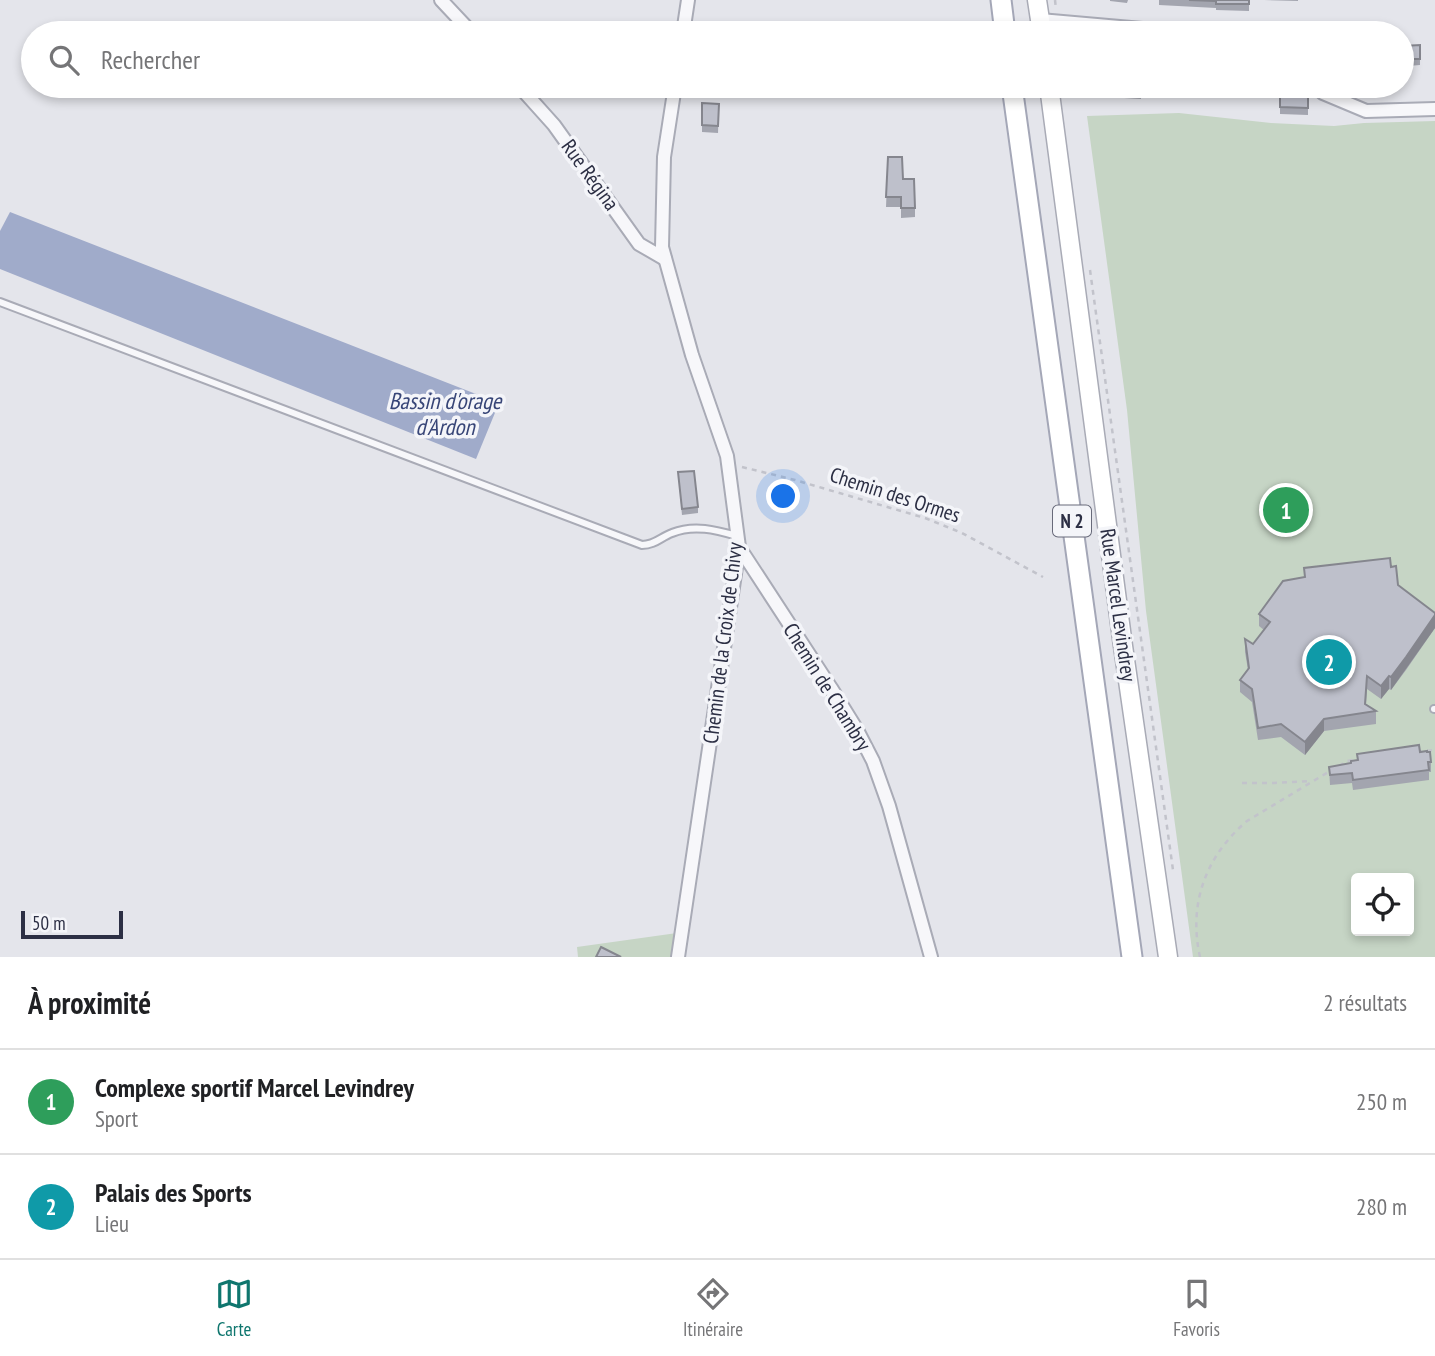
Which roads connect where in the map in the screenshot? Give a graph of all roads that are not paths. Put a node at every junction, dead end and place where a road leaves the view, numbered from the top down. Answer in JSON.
{"nodes":[{"id":1,"x":441,"y":0,"type":"edge"},
{"id":2,"x":688,"y":0,"type":"edge"},
{"id":3,"x":1001,"y":0,"type":"edge"},
{"id":4,"x":1037,"y":0,"type":"edge"},
{"id":5,"x":461,"y":21,"type":"edge"},
{"id":6,"x":685,"y":21,"type":"edge"},
{"id":7,"x":1004,"y":21,"type":"edge"},
{"id":8,"x":1040,"y":21,"type":"edge"},
{"id":9,"x":530,"y":98,"type":"edge"},
{"id":10,"x":673,"y":98,"type":"edge"},
{"id":11,"x":1014,"y":98,"type":"edge"},
{"id":12,"x":1051,"y":98,"type":"edge"},
{"id":13,"x":1335,"y":98,"type":"edge"},
{"id":14,"x":1435,"y":109,"type":"edge"},
{"id":15,"x":665,"y":260,"type":"junction"},
{"id":16,"x":0,"y":302,"type":"edge"},
{"id":17,"x":738,"y":542,"type":"junction"},
{"id":18,"x":678,"y":957,"type":"edge"},
{"id":19,"x":931,"y":957,"type":"edge"},
{"id":20,"x":1132,"y":957,"type":"edge"},
{"id":21,"x":1168,"y":957,"type":"edge"}],
"edges":[{"from":1,"to":5,"type":"street"},
{"from":2,"to":6,"type":"street"},
{"from":3,"to":7,"type":"main road"},
{"from":4,"to":8,"type":"street"},
{"from":9,"to":15,"type":"street","name":"Rue Régina"},
{"from":10,"to":15,"type":"street","name":"Chemin de la Croix de Chivy"},
{"from":11,"to":20,"type":"main road","number":"N 2"},
{"from":12,"to":21,"type":"street","name":"Rue Marcel Levindrey"},
{"from":13,"to":14,"type":"street"},
{"from":15,"to":17,"type":"street","name":"Chemin de la Croix de Chivy"},
{"from":16,"to":17,"type":"lane"},
{"from":17,"to":18,"type":"street","name":"Chemin de la Croix de Chivy"},
{"from":17,"to":19,"type":"street","name":"Chemin de Chambry"}]}
